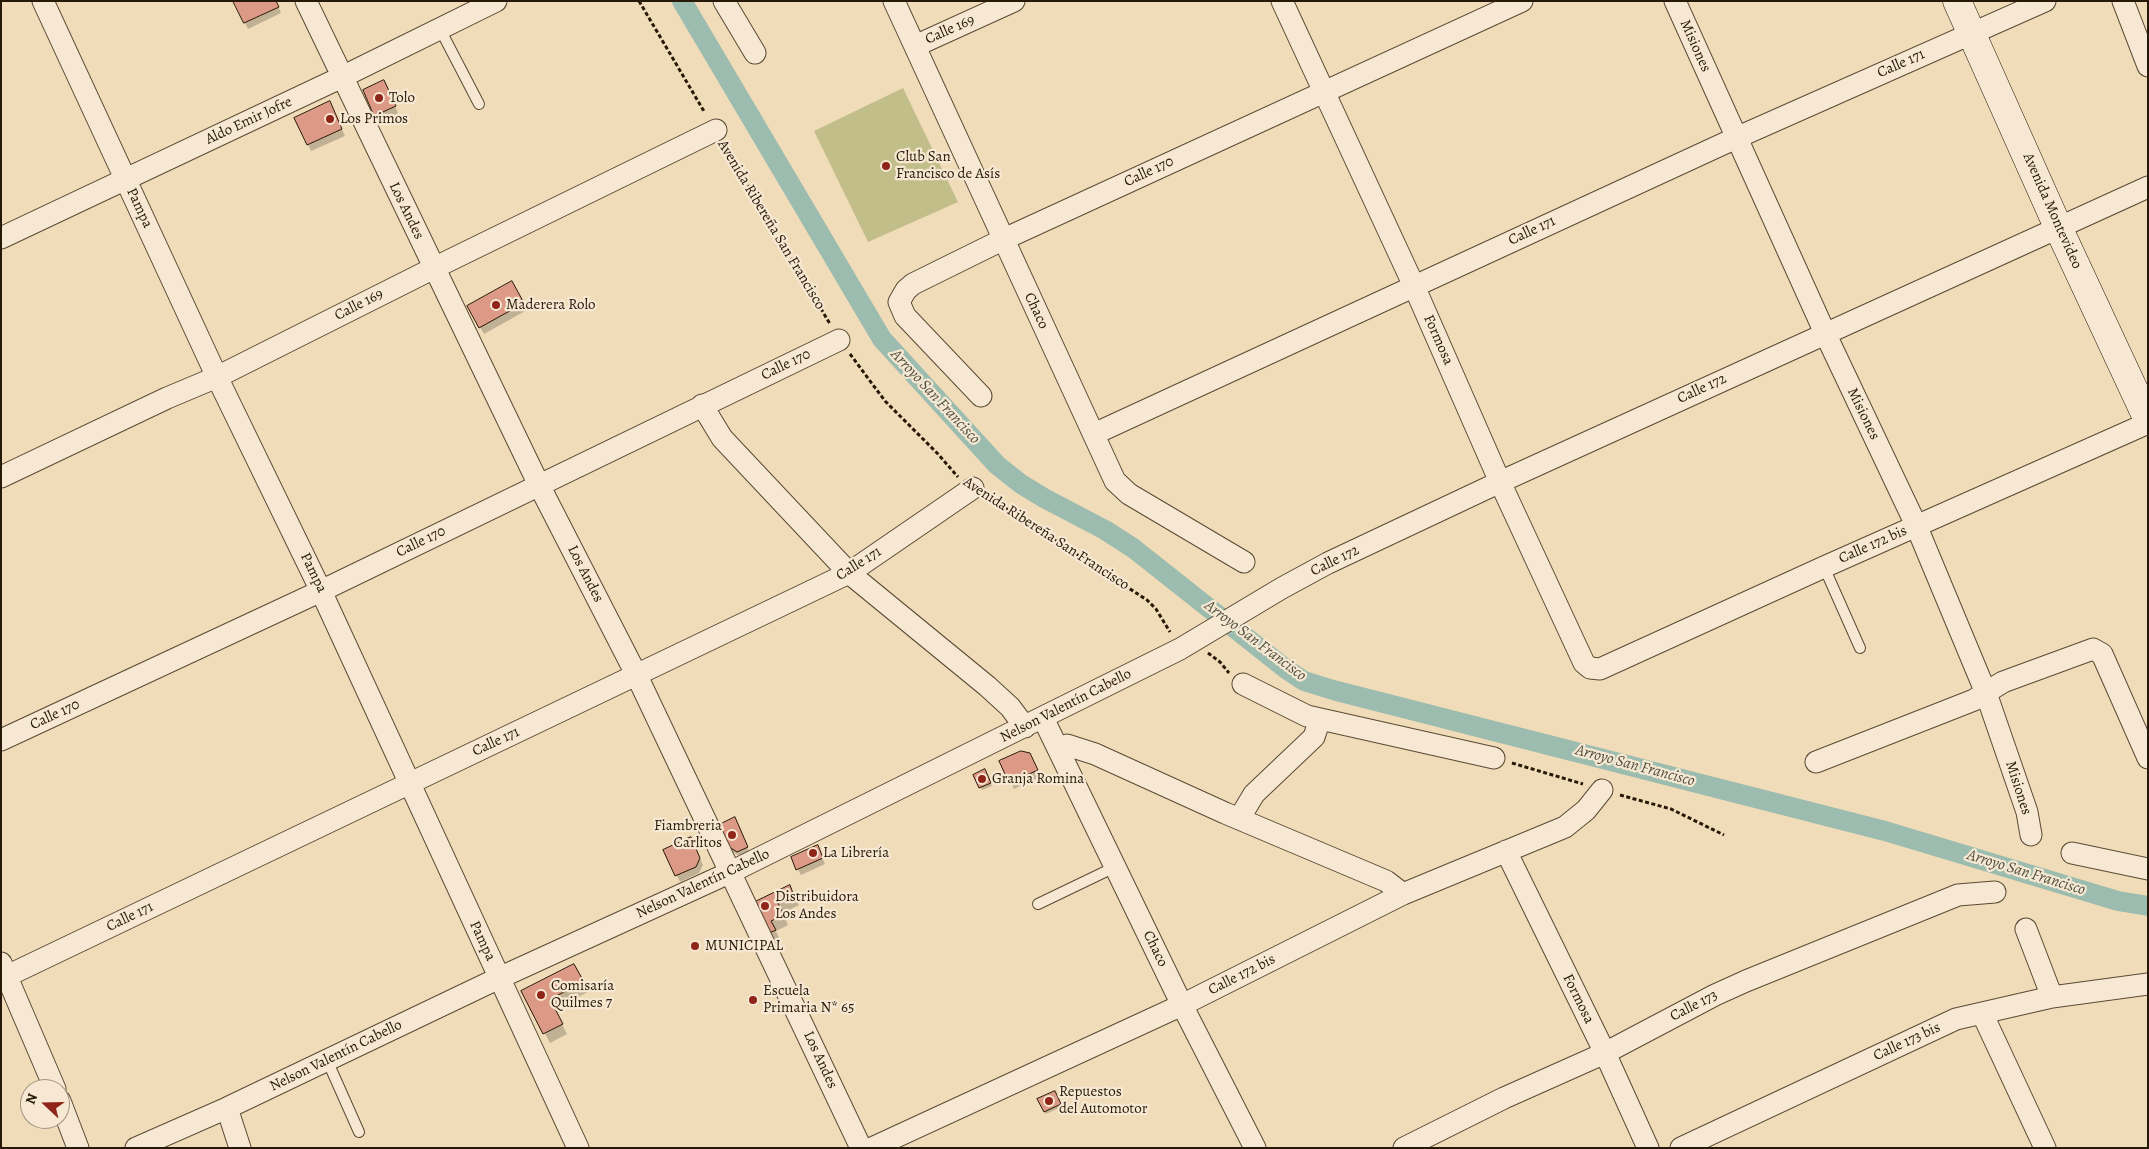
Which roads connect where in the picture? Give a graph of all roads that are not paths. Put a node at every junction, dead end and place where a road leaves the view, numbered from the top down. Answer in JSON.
{"nodes":[{"id":1,"x":43,"y":1,"type":"edge"},
{"id":2,"x":306,"y":1,"type":"edge"},
{"id":3,"x":496,"y":1,"type":"edge"},
{"id":4,"x":724,"y":1,"type":"edge"},
{"id":5,"x":894,"y":1,"type":"edge"},
{"id":6,"x":1014,"y":1,"type":"edge"},
{"id":7,"x":1282,"y":1,"type":"edge"},
{"id":8,"x":1522,"y":1,"type":"edge"},
{"id":9,"x":1675,"y":1,"type":"edge"},
{"id":10,"x":1957,"y":1,"type":"edge"},
{"id":11,"x":2045,"y":1,"type":"edge"},
{"id":12,"x":2122,"y":1,"type":"edge"},
{"id":13,"x":440,"y":29,"type":"junction"},
{"id":14,"x":1972,"y":32,"type":"junction"},
{"id":15,"x":915,"y":46,"type":"junction"},
{"id":16,"x":755,"y":53,"type":"dead end"},
{"id":17,"x":2148,"y":66,"type":"edge"},
{"id":18,"x":342,"y":77,"type":"junction"},
{"id":19,"x":1322,"y":92,"type":"junction"},
{"id":20,"x":479,"y":104,"type":"dead end"},
{"id":21,"x":716,"y":130,"type":"road end"},
{"id":22,"x":1736,"y":138,"type":"junction"},
{"id":23,"x":126,"y":180,"type":"junction"},
{"id":24,"x":2148,"y":186,"type":"edge"},
{"id":25,"x":2058,"y":227,"type":"junction"},
{"id":26,"x":1,"y":238,"type":"edge"},
{"id":27,"x":1002,"y":240,"type":"junction"},
{"id":28,"x":434,"y":268,"type":"junction"},
{"id":29,"x":1414,"y":286,"type":"junction"},
{"id":30,"x":1825,"y":333,"type":"junction"},
{"id":31,"x":839,"y":340,"type":"road end"},
{"id":32,"x":217,"y":377,"type":"junction"},
{"id":33,"x":981,"y":396,"type":"dead end"},
{"id":34,"x":702,"y":406,"type":"junction"},
{"id":35,"x":2148,"y":422,"type":"edge"},
{"id":36,"x":1094,"y":434,"type":"junction"},
{"id":37,"x":1,"y":477,"type":"edge"},
{"id":38,"x":1500,"y":482,"type":"junction"},
{"id":39,"x":539,"y":485,"type":"junction"},
{"id":40,"x":973,"y":488,"type":"road end"},
{"id":41,"x":1916,"y":525,"type":"junction"},
{"id":42,"x":1244,"y":562,"type":"dead end"},
{"id":43,"x":1824,"y":567,"type":"junction"},
{"id":44,"x":849,"y":573,"type":"junction"},
{"id":45,"x":321,"y":591,"type":"junction"},
{"id":46,"x":1260,"y":601,"type":"joint"},
{"id":47,"x":1860,"y":648,"type":"dead end"},
{"id":48,"x":1600,"y":669,"type":"joint"},
{"id":49,"x":637,"y":676,"type":"junction"},
{"id":50,"x":1243,"y":684,"type":"road end"},
{"id":51,"x":1986,"y":694,"type":"junction"},
{"id":52,"x":1320,"y":719,"type":"junction"},
{"id":53,"x":1034,"y":722,"type":"junction"},
{"id":54,"x":1,"y":740,"type":"edge"},
{"id":55,"x":1058,"y":748,"type":"junction"},
{"id":56,"x":1494,"y":758,"type":"dead end"},
{"id":57,"x":2148,"y":758,"type":"edge"},
{"id":58,"x":1816,"y":762,"type":"dead end"},
{"id":59,"x":409,"y":784,"type":"junction"},
{"id":60,"x":1602,"y":790,"type":"dead end"},
{"id":61,"x":1239,"y":819,"type":"junction"},
{"id":62,"x":2031,"y":835,"type":"dead end"},
{"id":63,"x":1506,"y":851,"type":"junction"},
{"id":64,"x":2072,"y":853,"type":"dead end"},
{"id":65,"x":1115,"y":867,"type":"junction"},
{"id":66,"x":2148,"y":869,"type":"edge"},
{"id":67,"x":731,"y":872,"type":"junction"},
{"id":68,"x":1995,"y":892,"type":"dead end"},
{"id":69,"x":1404,"y":894,"type":"junction"},
{"id":70,"x":1038,"y":904,"type":"dead end"},
{"id":71,"x":2026,"y":929,"type":"dead end"},
{"id":72,"x":3,"y":967,"type":"edge"},
{"id":73,"x":499,"y":978,"type":"junction"},
{"id":74,"x":2148,"y":984,"type":"edge"},
{"id":75,"x":2052,"y":997,"type":"junction"},
{"id":76,"x":1182,"y":1005,"type":"junction"},
{"id":77,"x":1982,"y":1013,"type":"junction"},
{"id":78,"x":1605,"y":1053,"type":"junction"},
{"id":79,"x":327,"y":1060,"type":"junction"},
{"id":80,"x":51,"y":1079,"type":"edge"},
{"id":81,"x":228,"y":1108,"type":"junction"},
{"id":82,"x":70,"y":1127,"type":"edge"},
{"id":83,"x":359,"y":1132,"type":"dead end"},
{"id":84,"x":78,"y":1148,"type":"edge"},
{"id":85,"x":136,"y":1148,"type":"edge"},
{"id":86,"x":240,"y":1148,"type":"edge"},
{"id":87,"x":578,"y":1148,"type":"edge"},
{"id":88,"x":861,"y":1148,"type":"edge"},
{"id":89,"x":872,"y":1148,"type":"edge"},
{"id":90,"x":1255,"y":1148,"type":"edge"},
{"id":91,"x":1404,"y":1148,"type":"edge"},
{"id":92,"x":1648,"y":1148,"type":"edge"},
{"id":93,"x":1681,"y":1148,"type":"edge"},
{"id":94,"x":2045,"y":1148,"type":"edge"}],
"edges":[{"from":1,"to":23,"type":"street","name":"Pampa"},
{"from":2,"to":18,"type":"street","name":"Los Andes"},
{"from":3,"to":13,"type":"street","name":"Aldo Emir Jofre"},
{"from":4,"to":16,"type":"street"},
{"from":5,"to":15,"type":"street","name":"Chaco"},
{"from":6,"to":15,"type":"street","name":"Calle 169"},
{"from":7,"to":19,"type":"street","name":"Formosa"},
{"from":8,"to":19,"type":"street","name":"Calle 170"},
{"from":9,"to":22,"type":"street","name":"Misiones"},
{"from":10,"to":14,"type":"street","name":"Avenida Montevideo"},
{"from":11,"to":14,"type":"street","name":"Calle 171"},
{"from":12,"to":17,"type":"street"},
{"from":13,"to":18,"type":"street","name":"Aldo Emir Jofre"},
{"from":13,"to":20,"type":"lane"},
{"from":14,"to":22,"type":"street","name":"Calle 171"},
{"from":14,"to":25,"type":"street","name":"Avenida Montevideo"},
{"from":15,"to":27,"type":"street","name":"Chaco"},
{"from":18,"to":23,"type":"street","name":"Aldo Emir Jofre"},
{"from":18,"to":28,"type":"street","name":"Los Andes"},
{"from":19,"to":27,"type":"street","name":"Calle 170"},
{"from":19,"to":29,"type":"street","name":"Formosa"},
{"from":21,"to":28,"type":"street","name":"Calle 169"},
{"from":22,"to":29,"type":"street","name":"Calle 171"},
{"from":22,"to":30,"type":"street","name":"Misiones"},
{"from":23,"to":26,"type":"street","name":"Aldo Emir Jofre"},
{"from":23,"to":32,"type":"street","name":"Pampa"},
{"from":24,"to":25,"type":"street","name":"Calle 172"},
{"from":25,"to":30,"type":"street","name":"Calle 172"},
{"from":25,"to":35,"type":"street","name":"Avenida Montevideo"},
{"from":27,"to":33,"type":"street","name":"Calle 170"},
{"from":27,"to":36,"type":"street","name":"Chaco"},
{"from":28,"to":32,"type":"street","name":"Calle 169"},
{"from":28,"to":39,"type":"street","name":"Los Andes"},
{"from":29,"to":36,"type":"street","name":"Calle 171"},
{"from":29,"to":38,"type":"street","name":"Formosa"},
{"from":30,"to":38,"type":"street","name":"Calle 172"},
{"from":30,"to":41,"type":"street","name":"Misiones"},
{"from":31,"to":34,"type":"street","name":"Calle 170"},
{"from":32,"to":37,"type":"street","name":"Calle 169"},
{"from":32,"to":45,"type":"street","name":"Pampa"},
{"from":34,"to":39,"type":"street","name":"Calle 170"},
{"from":34,"to":44,"type":"street","name":"Chaco"},
{"from":35,"to":41,"type":"street","name":"Calle 172 bis"},
{"from":36,"to":42,"type":"street","name":"Chaco"},
{"from":38,"to":46,"type":"street","name":"Calle 172"},
{"from":38,"to":48,"type":"street","name":"Formosa"},
{"from":39,"to":45,"type":"street","name":"Calle 170"},
{"from":39,"to":49,"type":"street","name":"Los Andes"},
{"from":40,"to":44,"type":"street","name":"Calle 171"},
{"from":41,"to":43,"type":"street","name":"Calle 172 bis"},
{"from":41,"to":51,"type":"street","name":"Misiones"},
{"from":43,"to":47,"type":"lane"},
{"from":43,"to":48,"type":"street","name":"Calle 172 bis"},
{"from":44,"to":49,"type":"street","name":"Calle 171"},
{"from":44,"to":53,"type":"street","name":"Chaco"},
{"from":45,"to":54,"type":"street","name":"Calle 170"},
{"from":45,"to":59,"type":"street","name":"Pampa"},
{"from":46,"to":53,"type":"street","name":"Nelson Valentín Cabello"},
{"from":49,"to":59,"type":"street","name":"Calle 171"},
{"from":49,"to":67,"type":"street","name":"Los Andes"},
{"from":50,"to":52,"type":"street"},
{"from":51,"to":57,"type":"street"},
{"from":51,"to":58,"type":"street"},
{"from":51,"to":62,"type":"street","name":"Misiones"},
{"from":52,"to":56,"type":"street"},
{"from":52,"to":61,"type":"street"},
{"from":53,"to":55,"type":"street","name":"Chaco"},
{"from":53,"to":67,"type":"street","name":"Nelson Valentín Cabello"},
{"from":55,"to":61,"type":"street"},
{"from":55,"to":65,"type":"street","name":"Chaco"},
{"from":59,"to":72,"type":"street","name":"Calle 171"},
{"from":59,"to":73,"type":"street","name":"Pampa"},
{"from":60,"to":63,"type":"street","name":"Calle 172 bis"},
{"from":61,"to":69,"type":"street"},
{"from":63,"to":69,"type":"street","name":"Calle 172 bis"},
{"from":63,"to":78,"type":"street","name":"Formosa"},
{"from":64,"to":66,"type":"street"},
{"from":65,"to":70,"type":"lane"},
{"from":65,"to":76,"type":"street","name":"Chaco"},
{"from":67,"to":73,"type":"street","name":"Nelson Valentín Cabello"},
{"from":67,"to":88,"type":"street","name":"Los Andes"},
{"from":68,"to":78,"type":"street","name":"Calle 173"},
{"from":69,"to":76,"type":"street","name":"Calle 172 bis"},
{"from":71,"to":75,"type":"street"},
{"from":72,"to":80,"type":"street"},
{"from":73,"to":79,"type":"street","name":"Nelson Valentín Cabello"},
{"from":73,"to":87,"type":"street","name":"Pampa"},
{"from":74,"to":75,"type":"street","name":"Calle 173 bis"},
{"from":75,"to":77,"type":"street","name":"Calle 173 bis"},
{"from":76,"to":89,"type":"street","name":"Calle 172 bis"},
{"from":76,"to":90,"type":"street","name":"Chaco"},
{"from":77,"to":93,"type":"street","name":"Calle 173 bis"},
{"from":77,"to":94,"type":"street"},
{"from":78,"to":91,"type":"street","name":"Calle 173"},
{"from":78,"to":92,"type":"street","name":"Formosa"},
{"from":79,"to":81,"type":"street","name":"Nelson Valentín Cabello"},
{"from":79,"to":83,"type":"lane"},
{"from":81,"to":85,"type":"street","name":"Nelson Valentín Cabello"},
{"from":81,"to":86,"type":"street"},
{"from":82,"to":84,"type":"street"}]}
